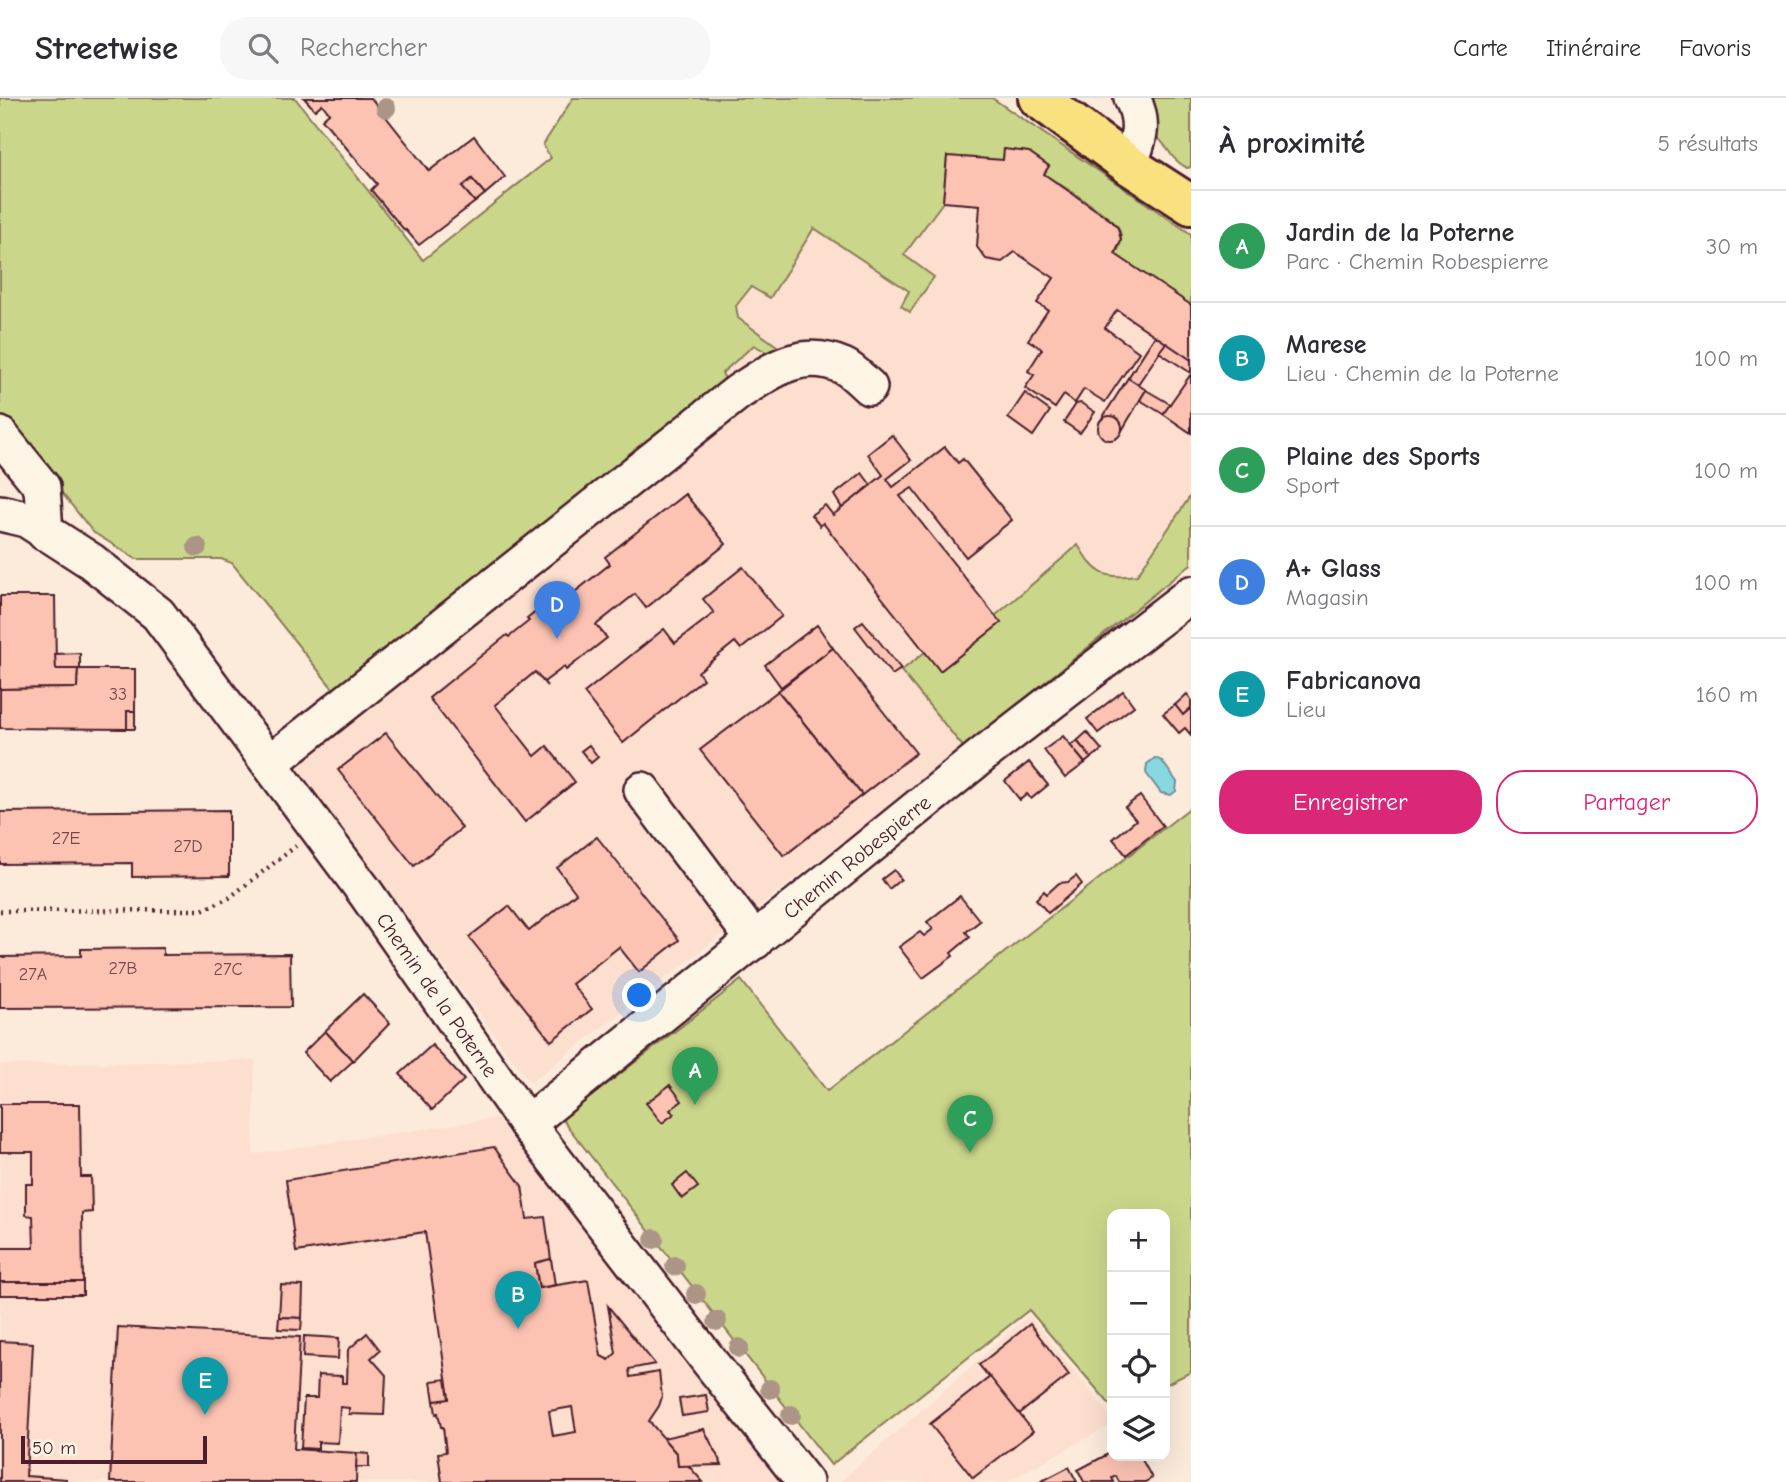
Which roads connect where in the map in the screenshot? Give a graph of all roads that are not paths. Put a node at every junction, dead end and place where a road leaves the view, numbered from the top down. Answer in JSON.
{"nodes":[{"id":1,"x":1038,"y":98,"type":"edge"},
{"id":2,"x":1132,"y":98,"type":"edge"},
{"id":3,"x":1129,"y":164,"type":"junction"},
{"id":4,"x":1191,"y":205,"type":"edge"},
{"id":5,"x":869,"y":387,"type":"dead end"},
{"id":6,"x":6,"y":452,"type":"edge"},
{"id":7,"x":0,"y":513,"type":"edge"},
{"id":8,"x":45,"y":533,"type":"junction"},
{"id":9,"x":0,"y":535,"type":"edge"},
{"id":10,"x":1191,"y":594,"type":"edge"},
{"id":11,"x":270,"y":763,"type":"junction"},
{"id":12,"x":642,"y":790,"type":"dead end"},
{"id":13,"x":755,"y":941,"type":"junction"},
{"id":14,"x":527,"y":1124,"type":"junction"},
{"id":15,"x":805,"y":1482,"type":"edge"}],
"edges":[{"from":1,"to":3,"type":"main road"},
{"from":2,"to":3,"type":"street"},
{"from":3,"to":4,"type":"main road"},
{"from":5,"to":11,"type":"street"},
{"from":6,"to":8,"type":"street"},
{"from":7,"to":8,"type":"street","name":"Chemin de la Poterne"},
{"from":8,"to":9,"type":"street"},
{"from":8,"to":11,"type":"street","name":"Chemin de la Poterne"},
{"from":10,"to":13,"type":"street","name":"Chemin Robespierre"},
{"from":11,"to":14,"type":"street","name":"Chemin de la Poterne"},
{"from":12,"to":13,"type":"street"},
{"from":13,"to":14,"type":"street","name":"Chemin Robespierre"},
{"from":14,"to":15,"type":"street","name":"Chemin de la Poterne"}]}
